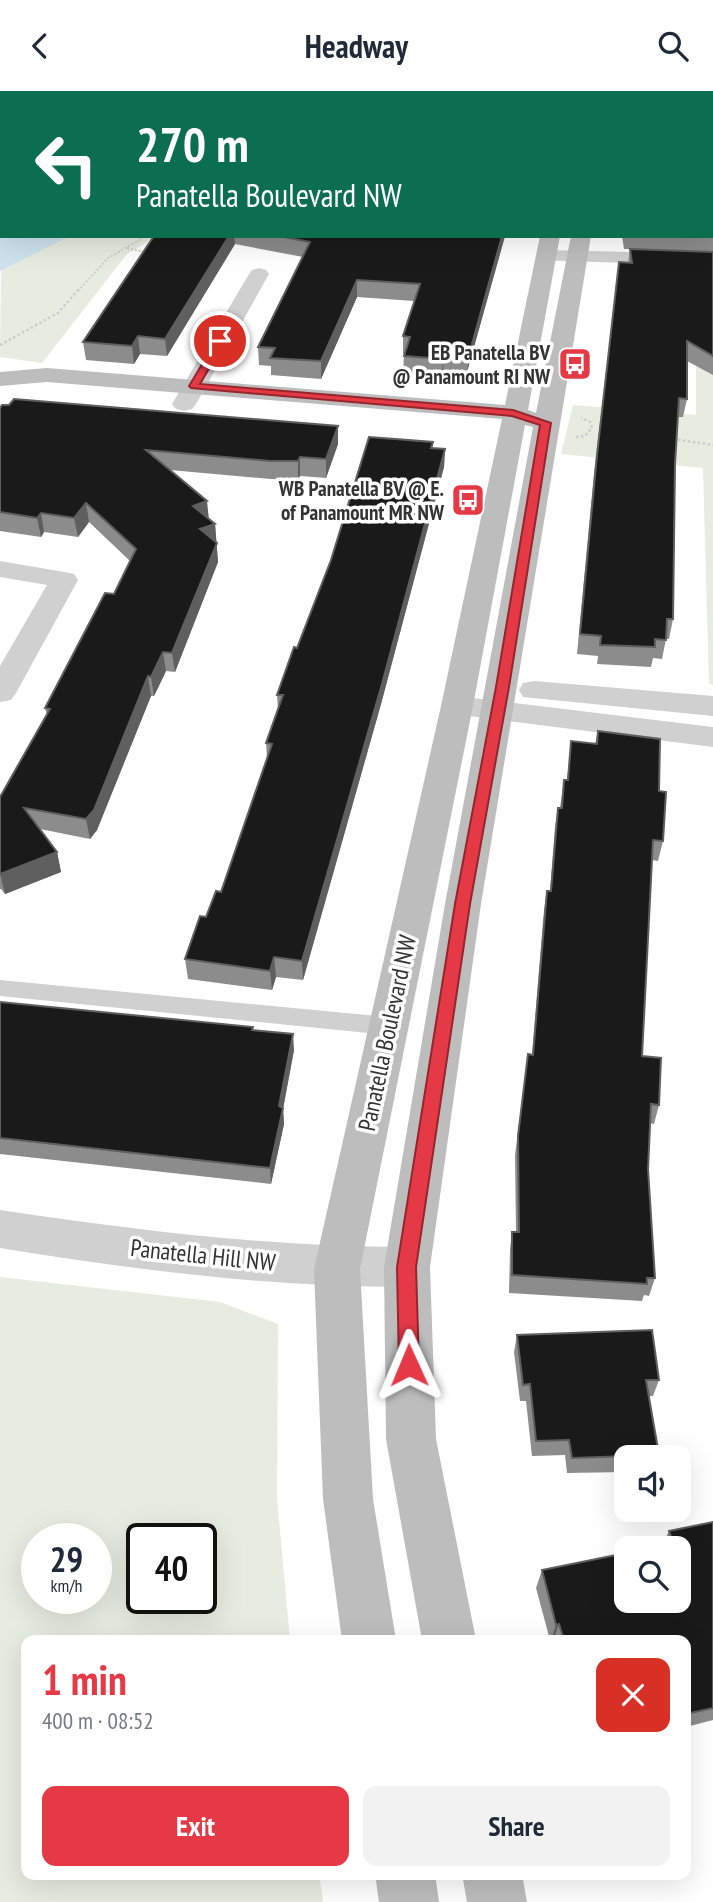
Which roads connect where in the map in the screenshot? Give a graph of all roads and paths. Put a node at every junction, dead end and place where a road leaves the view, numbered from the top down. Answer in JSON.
{"nodes":[{"id":1,"x":143,"y":238,"type":"edge"},
{"id":2,"x":549,"y":245,"type":"edge"},
{"id":3,"x":580,"y":246,"type":"edge"},
{"id":4,"x":713,"y":247,"type":"edge"},
{"id":5,"x":126,"y":248,"type":"junction"},
{"id":6,"x":149,"y":253,"type":"edge"},
{"id":7,"x":713,"y":260,"type":"edge"},
{"id":8,"x":259,"y":274,"type":"dead end"},
{"id":9,"x":0,"y":345,"type":"edge"},
{"id":10,"x":6,"y":380,"type":"edge"},
{"id":11,"x":189,"y":395,"type":"junction"},
{"id":12,"x":511,"y":422,"type":"junction"},
{"id":13,"x":545,"y":423,"type":"junction"},
{"id":14,"x":669,"y":439,"type":"edge"},
{"id":15,"x":713,"y":445,"type":"edge"},
{"id":16,"x":0,"y":569,"type":"edge"},
{"id":17,"x":0,"y":692,"type":"edge"},
{"id":18,"x":459,"y":695,"type":"junction"},
{"id":19,"x":500,"y":699,"type":"junction"},
{"id":20,"x":713,"y":705,"type":"edge"},
{"id":21,"x":713,"y":737,"type":"edge"},
{"id":22,"x":0,"y":988,"type":"edge"},
{"id":23,"x":388,"y":1026,"type":"junction"},
{"id":24,"x":0,"y":1229,"type":"edge"},
{"id":25,"x":407,"y":1267,"type":"junction"},
{"id":26,"x":337,"y":1269,"type":"junction"},
{"id":27,"x":368,"y":1635,"type":"edge"},
{"id":28,"x":448,"y":1635,"type":"edge"},
{"id":29,"x":406,"y":1880,"type":"edge"},
{"id":30,"x":493,"y":1880,"type":"edge"},
{"id":31,"x":409,"y":1902,"type":"edge"},
{"id":32,"x":497,"y":1902,"type":"edge"}],
"edges":[{"from":1,"to":5,"type":"path"},
{"from":2,"to":3,"type":"street"},
{"from":2,"to":12,"type":"street","name":"Panatella Boulevard NW"},
{"from":3,"to":4,"type":"street"},
{"from":3,"to":7,"type":"street"},
{"from":3,"to":13,"type":"street","name":"Panatella Boulevard NW"},
{"from":5,"to":6,"type":"path"},
{"from":5,"to":9,"type":"path"},
{"from":8,"to":11,"type":"street"},
{"from":10,"to":11,"type":"street"},
{"from":11,"to":12,"type":"street"},
{"from":12,"to":13,"type":"street"},
{"from":12,"to":18,"type":"street","name":"Panatella Boulevard NW"},
{"from":13,"to":19,"type":"street","name":"Panatella Boulevard NW"},
{"from":14,"to":15,"type":"path"},
{"from":16,"to":17,"type":"street"},
{"from":18,"to":19,"type":"street"},
{"from":18,"to":23,"type":"street","name":"Panatella Boulevard NW"},
{"from":19,"to":20,"type":"street"},
{"from":19,"to":21,"type":"street"},
{"from":19,"to":25,"type":"street","name":"Panatella Boulevard NW"},
{"from":22,"to":23,"type":"lane"},
{"from":23,"to":26,"type":"street","name":"Panatella Boulevard NW"},
{"from":24,"to":26,"type":"street","name":"Panatella Hill NW"},
{"from":25,"to":26,"type":"street","name":"Panatella Hill NW"},
{"from":25,"to":28,"type":"street","name":"Panatella Boulevard NW"},
{"from":26,"to":27,"type":"street","name":"Panatella Boulevard NW"},
{"from":29,"to":31,"type":"street"},
{"from":30,"to":32,"type":"street"}]}
